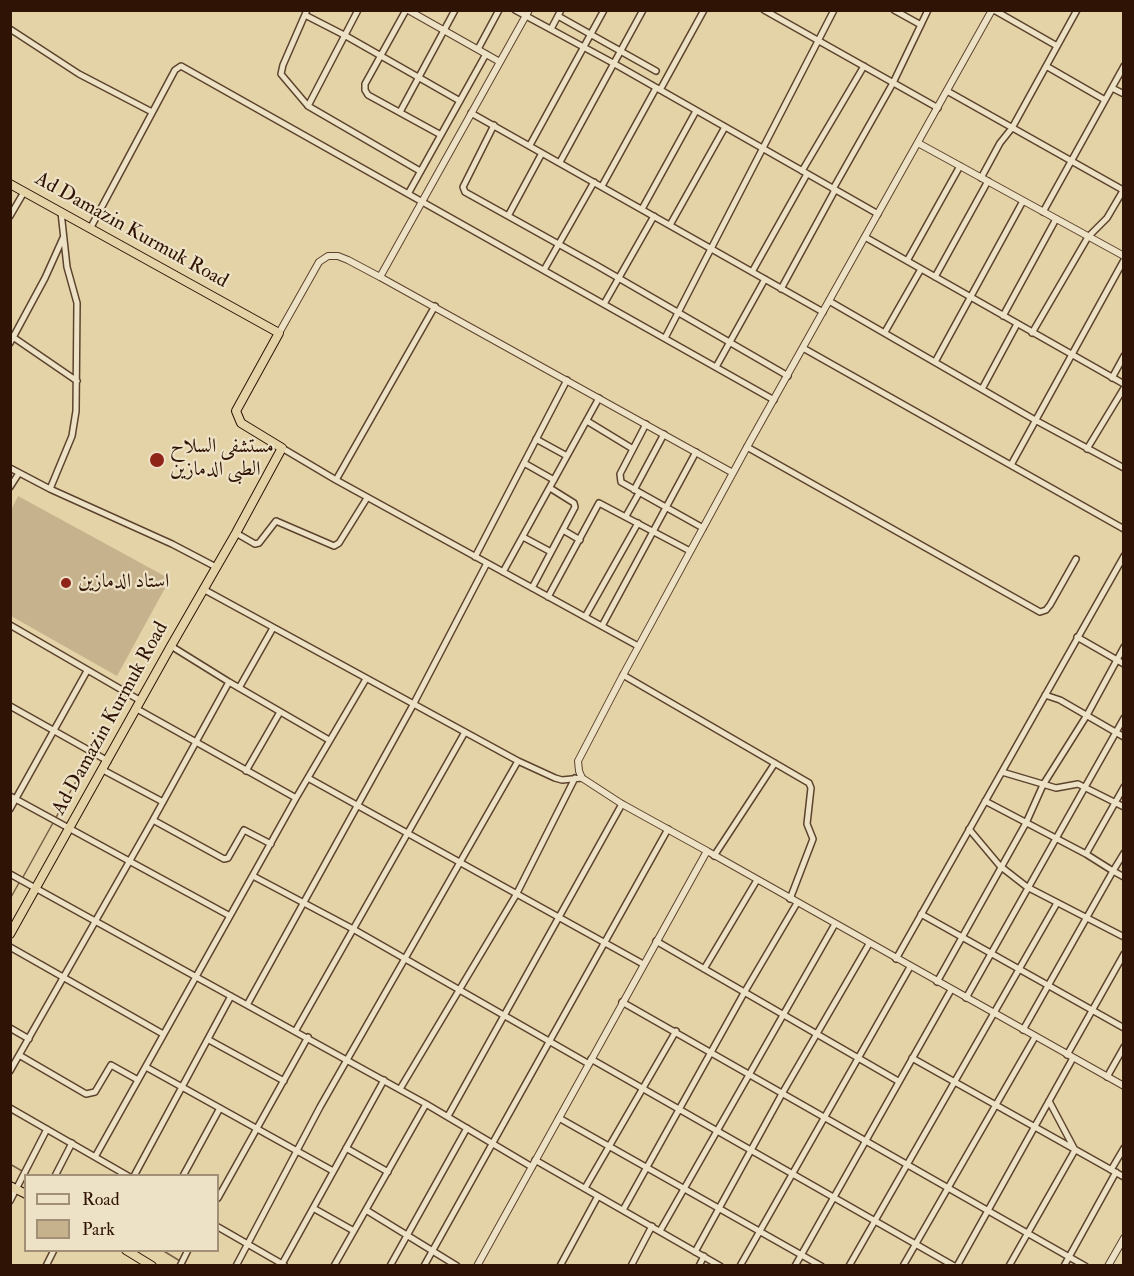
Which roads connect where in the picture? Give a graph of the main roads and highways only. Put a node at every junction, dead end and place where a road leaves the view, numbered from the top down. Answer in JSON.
{"nodes":[{"id":1,"x":10,"y":184,"type":"edge"},
{"id":2,"x":10,"y":934,"type":"edge"},
{"id":3,"x":141,"y":1254,"type":"edge"},
{"id":4,"x":152,"y":1266,"type":"edge"}],
"edges":[{"from":1,"to":2,"type":"highway","name":"Ad Damazin Kurmuk Road"},
{"from":3,"to":4,"type":"highway"}]}
